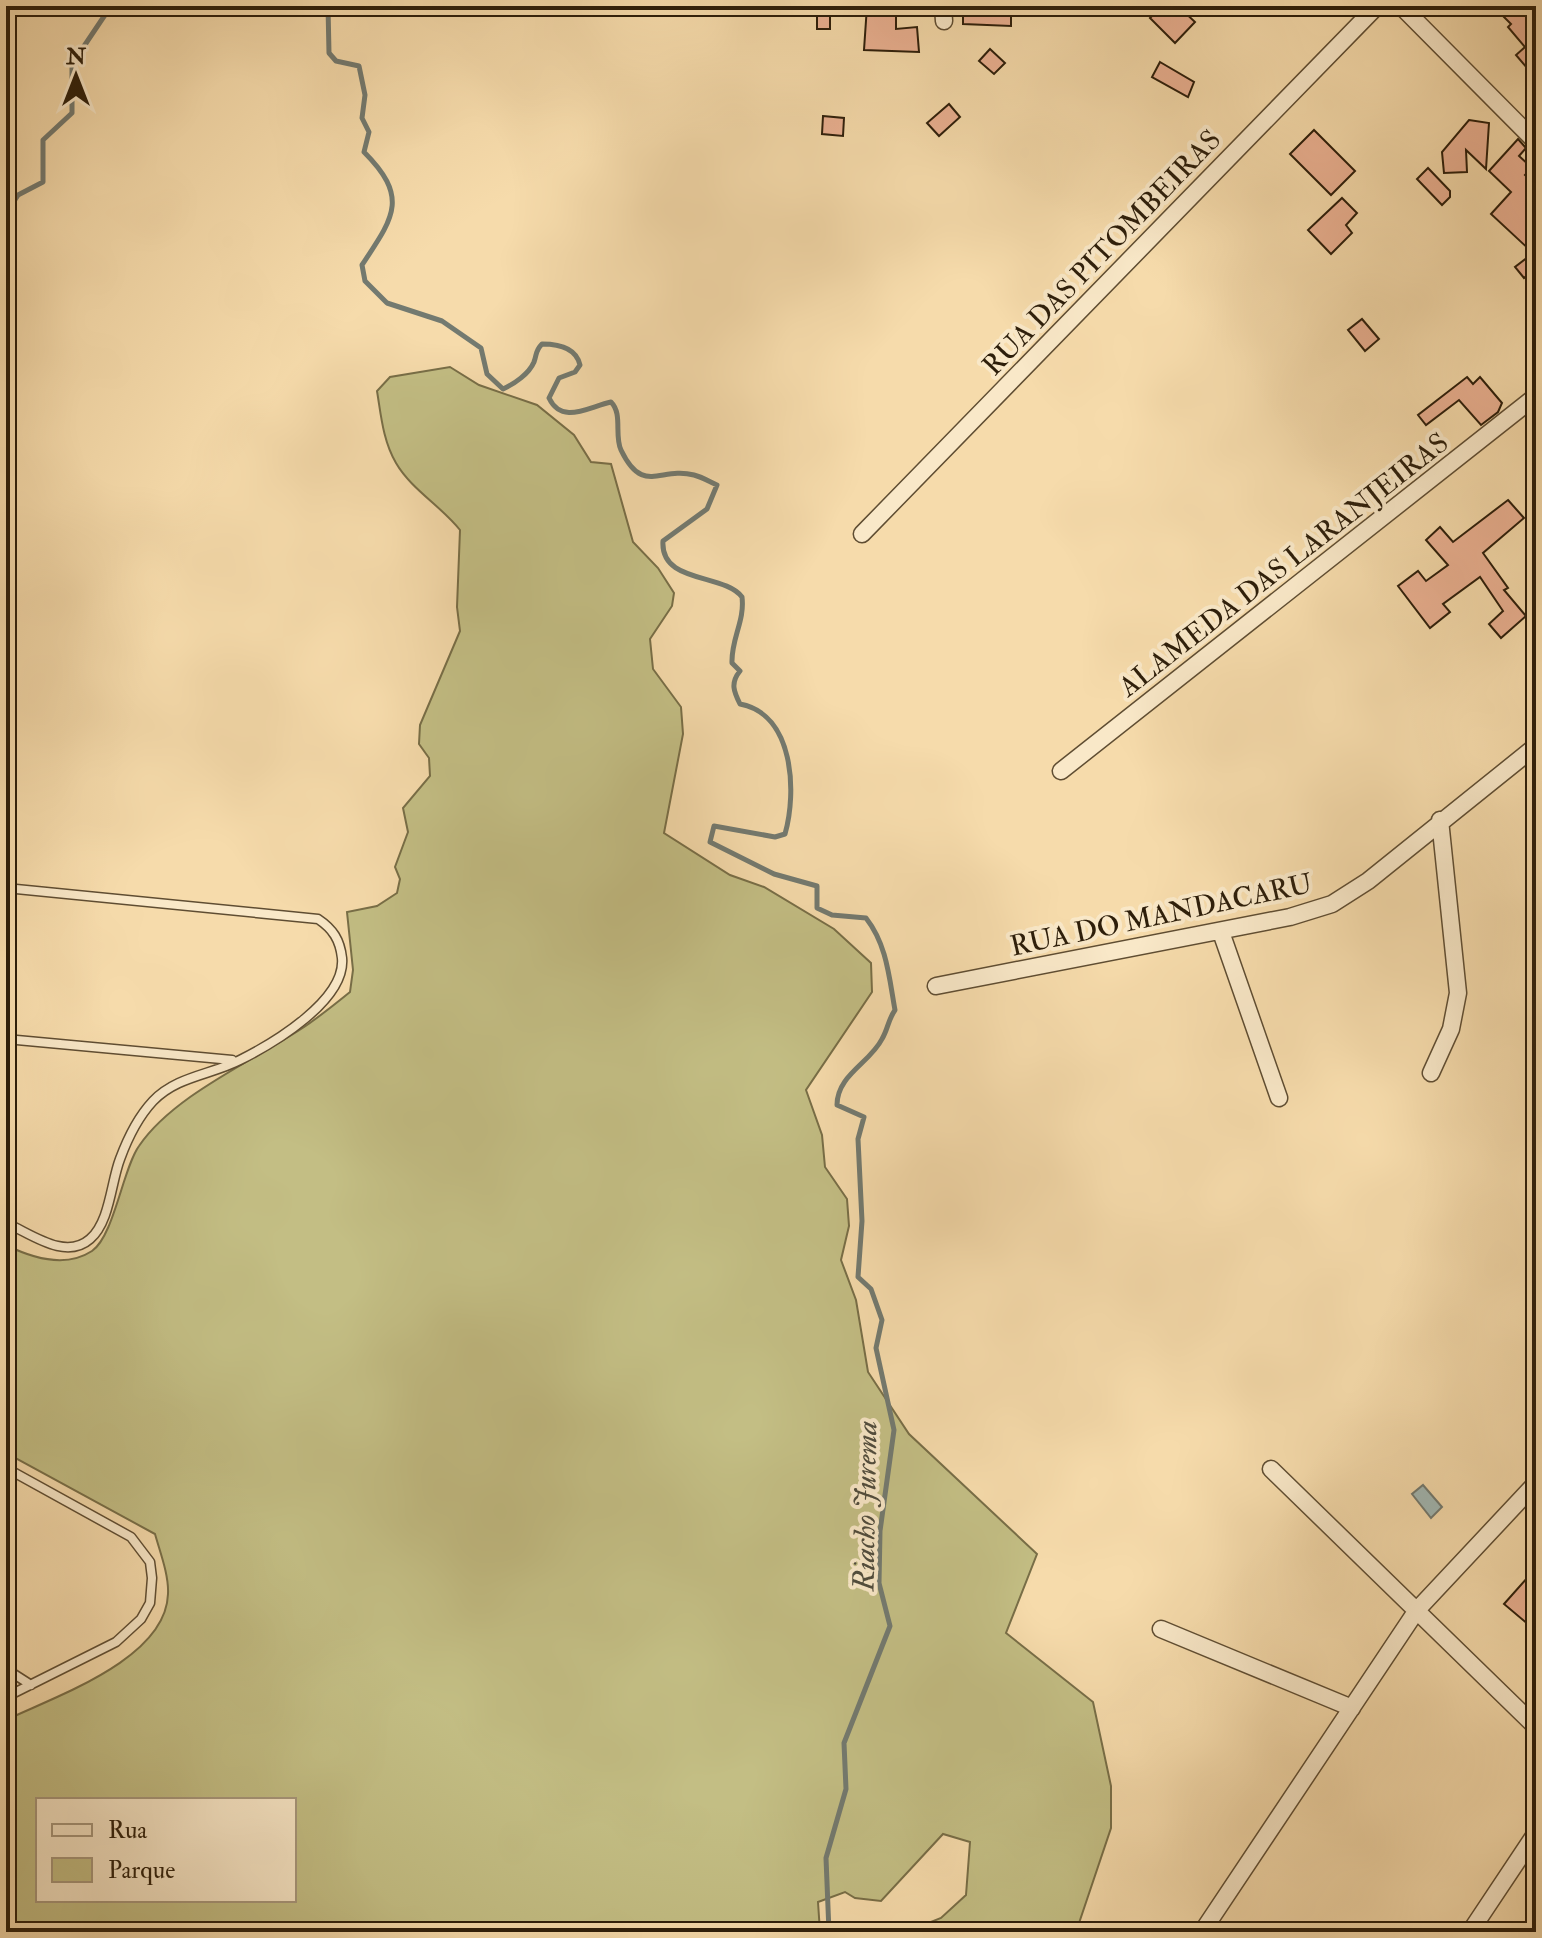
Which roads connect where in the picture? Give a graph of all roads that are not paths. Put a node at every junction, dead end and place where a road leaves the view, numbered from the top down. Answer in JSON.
{"nodes":[{"id":1,"x":1377,"y":6,"type":"edge"},
{"id":2,"x":1401,"y":6,"type":"edge"},
{"id":3,"x":1536,"y":142,"type":"edge"},
{"id":4,"x":1536,"y":396,"type":"edge"},
{"id":5,"x":862,"y":534,"type":"dead end"},
{"id":6,"x":1536,"y":746,"type":"edge"},
{"id":7,"x":1061,"y":771,"type":"dead end"},
{"id":8,"x":1440,"y":820,"type":"junction"},
{"id":9,"x":6,"y":888,"type":"edge"},
{"id":10,"x":1221,"y":932,"type":"junction"},
{"id":11,"x":936,"y":986,"type":"dead end"},
{"id":12,"x":6,"y":1039,"type":"edge"},
{"id":13,"x":239,"y":1061,"type":"junction"},
{"id":14,"x":1431,"y":1073,"type":"dead end"},
{"id":15,"x":1279,"y":1098,"type":"dead end"},
{"id":16,"x":6,"y":1223,"type":"edge"},
{"id":17,"x":6,"y":1468,"type":"edge"},
{"id":18,"x":1271,"y":1469,"type":"dead end"},
{"id":19,"x":1536,"y":1483,"type":"edge"},
{"id":20,"x":1417,"y":1610,"type":"junction"},
{"id":21,"x":1161,"y":1629,"type":"dead end"},
{"id":22,"x":6,"y":1669,"type":"edge"},
{"id":23,"x":31,"y":1685,"type":"junction"},
{"id":24,"x":6,"y":1697,"type":"edge"},
{"id":25,"x":1352,"y":1708,"type":"junction"},
{"id":26,"x":1536,"y":1727,"type":"edge"},
{"id":27,"x":1536,"y":1833,"type":"edge"},
{"id":28,"x":1202,"y":1932,"type":"edge"},
{"id":29,"x":1470,"y":1932,"type":"edge"}],
"edges":[{"from":1,"to":5,"type":"street","name":"RUA DAS PITOMBEIRAS"},
{"from":2,"to":3,"type":"street"},
{"from":4,"to":7,"type":"street","name":"ALAMEDA DAS LARANJEIRAS"},
{"from":6,"to":8,"type":"street","name":"RUA DO MANDACARU"},
{"from":8,"to":10,"type":"street","name":"RUA DO MANDACARU"},
{"from":8,"to":14,"type":"street"},
{"from":9,"to":13,"type":"lane"},
{"from":10,"to":11,"type":"street","name":"RUA DO MANDACARU"},
{"from":10,"to":15,"type":"street"},
{"from":12,"to":13,"type":"lane"},
{"from":13,"to":16,"type":"lane"},
{"from":17,"to":23,"type":"lane"},
{"from":18,"to":20,"type":"street"},
{"from":19,"to":20,"type":"street"},
{"from":20,"to":25,"type":"street"},
{"from":20,"to":26,"type":"street"},
{"from":21,"to":25,"type":"street"},
{"from":22,"to":23,"type":"lane"},
{"from":23,"to":24,"type":"lane"},
{"from":25,"to":28,"type":"street"},
{"from":27,"to":29,"type":"street"}]}
